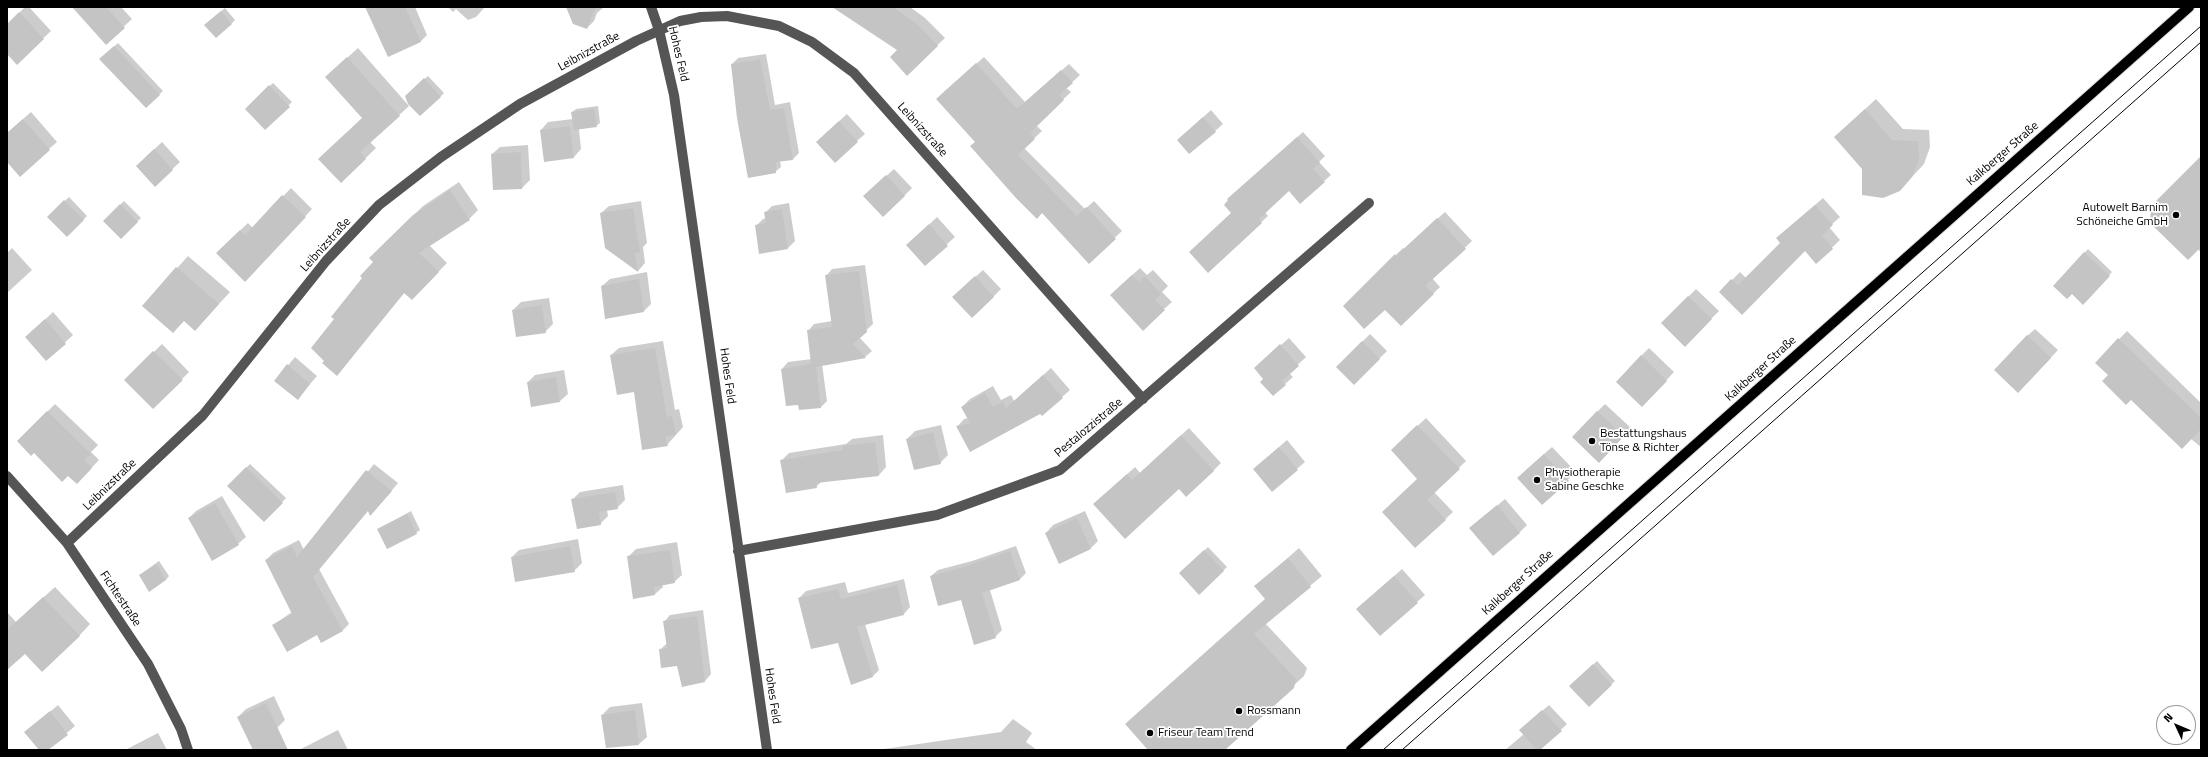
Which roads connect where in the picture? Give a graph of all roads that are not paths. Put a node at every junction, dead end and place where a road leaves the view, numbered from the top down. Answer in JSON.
{"nodes":[{"id":1,"x":651,"y":7,"type":"edge"},
{"id":2,"x":2189,"y":7,"type":"edge"},
{"id":3,"x":659,"y":30,"type":"junction"},
{"id":4,"x":1369,"y":203,"type":"dead end"},
{"id":5,"x":1143,"y":399,"type":"junction"},
{"id":6,"x":7,"y":476,"type":"edge"},
{"id":7,"x":67,"y":543,"type":"junction"},
{"id":8,"x":738,"y":551,"type":"junction"},
{"id":9,"x":188,"y":750,"type":"edge"},
{"id":10,"x":767,"y":750,"type":"edge"},
{"id":11,"x":1351,"y":750,"type":"edge"}],
"edges":[{"from":1,"to":3,"type":"street","name":"Hohes Feld"},
{"from":2,"to":11,"type":"main road","name":"Kalkberger Straße"},
{"from":3,"to":5,"type":"street","name":"Leibnizstraße"},
{"from":3,"to":7,"type":"street","name":"Leibnizstraße"},
{"from":3,"to":8,"type":"street","name":"Hohes Feld"},
{"from":4,"to":5,"type":"street","name":"Pestalozzistraße"},
{"from":5,"to":8,"type":"street","name":"Pestalozzistraße"},
{"from":6,"to":7,"type":"street","name":"Fichtestraße"},
{"from":7,"to":9,"type":"street","name":"Fichtestraße"},
{"from":8,"to":10,"type":"street","name":"Hohes Feld"}]}
